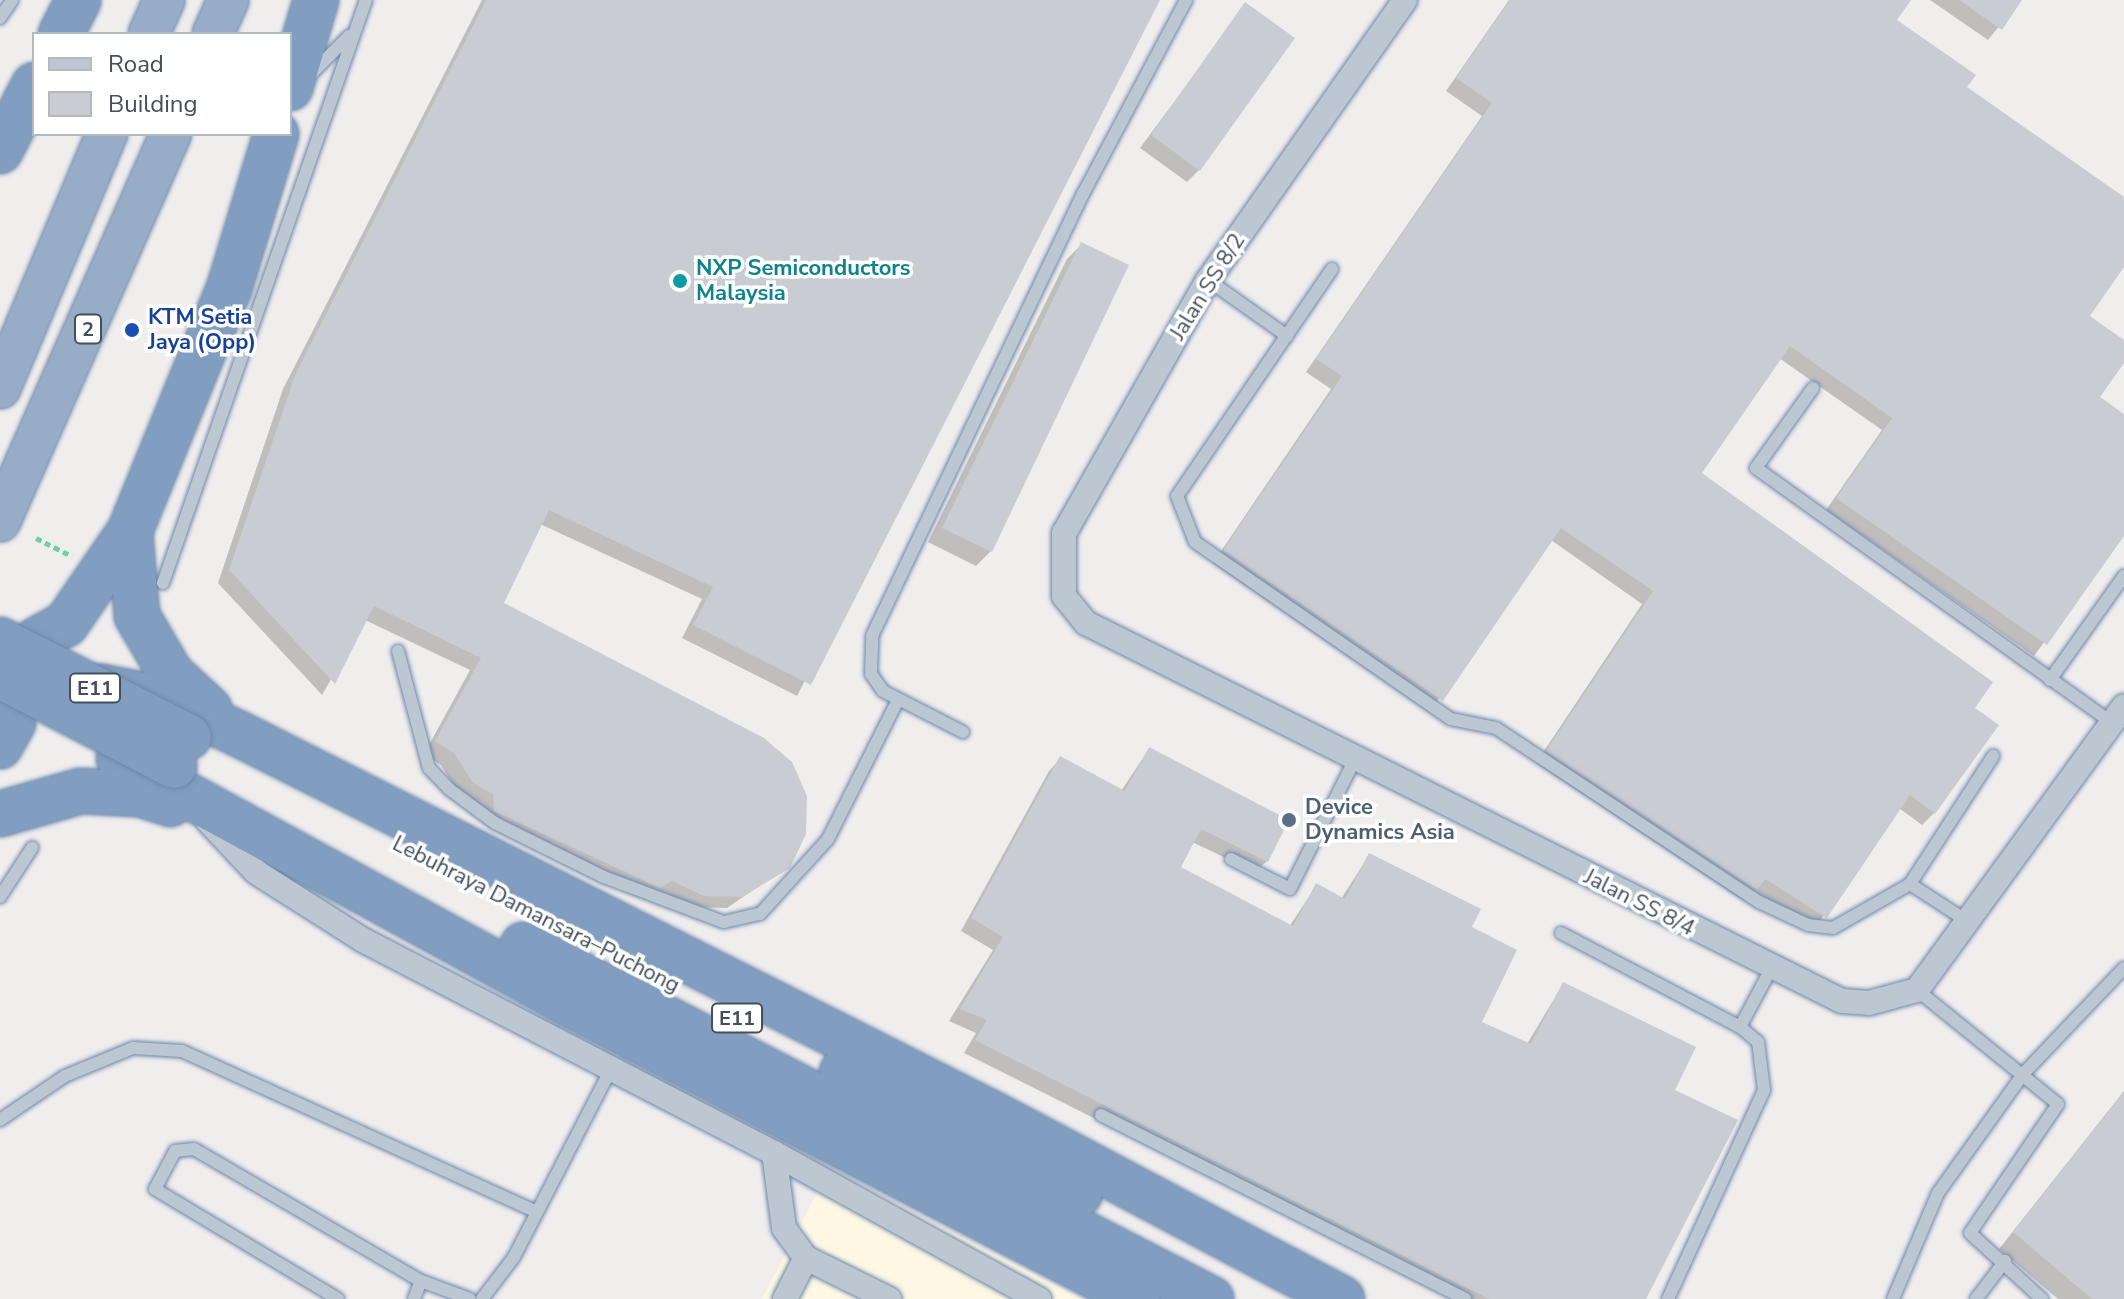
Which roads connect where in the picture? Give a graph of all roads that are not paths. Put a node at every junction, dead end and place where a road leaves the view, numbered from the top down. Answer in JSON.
{"nodes":[{"id":1,"x":12,"y":0,"type":"edge"},
{"id":2,"x":78,"y":0,"type":"edge"},
{"id":3,"x":164,"y":0,"type":"edge"},
{"id":4,"x":228,"y":0,"type":"edge"},
{"id":5,"x":316,"y":0,"type":"edge"},
{"id":6,"x":366,"y":0,"type":"edge"},
{"id":7,"x":1186,"y":0,"type":"edge"},
{"id":8,"x":1405,"y":0,"type":"edge"},
{"id":9,"x":0,"y":18,"type":"edge"},
{"id":10,"x":354,"y":31,"type":"junction"},
{"id":11,"x":62,"y":32,"type":"edge"},
{"id":12,"x":150,"y":32,"type":"edge"},
{"id":13,"x":214,"y":32,"type":"edge"},
{"id":14,"x":292,"y":81,"type":"edge"},
{"id":15,"x":32,"y":89,"type":"edge"},
{"id":16,"x":292,"y":94,"type":"edge"},
{"id":17,"x":106,"y":136,"type":"edge"},
{"id":18,"x":170,"y":136,"type":"edge"},
{"id":19,"x":275,"y":136,"type":"edge"},
{"id":20,"x":0,"y":151,"type":"edge"},
{"id":21,"x":1332,"y":269,"type":"dead end"},
{"id":22,"x":1208,"y":280,"type":"junction"},
{"id":23,"x":1287,"y":336,"type":"junction"},
{"id":24,"x":0,"y":388,"type":"edge"},
{"id":25,"x":1813,"y":388,"type":"dead end"},
{"id":26,"x":0,"y":521,"type":"edge"},
{"id":27,"x":130,"y":531,"type":"junction"},
{"id":28,"x":2124,"y":576,"type":"edge"},
{"id":29,"x":163,"y":583,"type":"dead end"},
{"id":30,"x":1064,"y":596,"type":"joint"},
{"id":31,"x":25,"y":632,"type":"edge"},
{"id":32,"x":398,"y":651,"type":"dead end"},
{"id":33,"x":2050,"y":680,"type":"junction"},
{"id":34,"x":3,"y":687,"type":"edge"},
{"id":35,"x":60,"y":692,"type":"junction"},
{"id":36,"x":898,"y":700,"type":"junction"},
{"id":37,"x":2118,"y":715,"type":"edge"},
{"id":38,"x":963,"y":732,"type":"dead end"},
{"id":39,"x":237,"y":733,"type":"junction"},
{"id":40,"x":0,"y":746,"type":"edge"},
{"id":41,"x":1993,"y":756,"type":"dead end"},
{"id":42,"x":1355,"y":759,"type":"junction"},
{"id":43,"x":0,"y":814,"type":"edge"},
{"id":44,"x":204,"y":816,"type":"junction"},
{"id":45,"x":274,"y":842,"type":"junction"},
{"id":46,"x":32,"y":848,"type":"dead end"},
{"id":47,"x":1231,"y":859,"type":"dead end"},
{"id":48,"x":1910,"y":884,"type":"junction"},
{"id":49,"x":0,"y":897,"type":"edge"},
{"id":50,"x":1971,"y":924,"type":"junction"},
{"id":51,"x":1561,"y":933,"type":"dead end"},
{"id":52,"x":2124,"y":968,"type":"edge"},
{"id":53,"x":1771,"y":969,"type":"junction"},
{"id":54,"x":1917,"y":990,"type":"junction"},
{"id":55,"x":1740,"y":1027,"type":"junction"},
{"id":56,"x":611,"y":1069,"type":"junction"},
{"id":57,"x":2024,"y":1073,"type":"junction"},
{"id":58,"x":1101,"y":1115,"type":"dead end"},
{"id":59,"x":0,"y":1120,"type":"edge"},
{"id":60,"x":774,"y":1153,"type":"junction"},
{"id":61,"x":535,"y":1211,"type":"junction"},
{"id":62,"x":806,"y":1258,"type":"junction"},
{"id":63,"x":2005,"y":1261,"type":"junction"},
{"id":64,"x":421,"y":1281,"type":"junction"},
{"id":65,"x":338,"y":1299,"type":"edge"},
{"id":66,"x":414,"y":1299,"type":"edge"},
{"id":67,"x":470,"y":1299,"type":"edge"},
{"id":68,"x":482,"y":1299,"type":"edge"},
{"id":69,"x":785,"y":1299,"type":"edge"},
{"id":70,"x":889,"y":1299,"type":"edge"},
{"id":71,"x":1039,"y":1299,"type":"edge"},
{"id":72,"x":1138,"y":1299,"type":"edge"},
{"id":73,"x":1211,"y":1299,"type":"edge"},
{"id":74,"x":1285,"y":1299,"type":"edge"},
{"id":75,"x":1342,"y":1299,"type":"edge"},
{"id":76,"x":1465,"y":1299,"type":"edge"},
{"id":77,"x":1668,"y":1299,"type":"edge"},
{"id":78,"x":1893,"y":1299,"type":"edge"},
{"id":79,"x":1976,"y":1299,"type":"edge"},
{"id":80,"x":2042,"y":1299,"type":"edge"}],
"edges":[{"from":1,"to":9,"type":"lane"},
{"from":2,"to":11,"type":"highway"},
{"from":3,"to":12,"type":"highway"},
{"from":4,"to":13,"type":"highway"},
{"from":5,"to":14,"type":"highway"},
{"from":6,"to":10,"type":"lane"},
{"from":7,"to":36,"type":"lane"},
{"from":8,"to":22,"type":"street","name":"Jalan SS 8/2"},
{"from":10,"to":16,"type":"lane"},
{"from":10,"to":29,"type":"lane"},
{"from":15,"to":20,"type":"highway"},
{"from":17,"to":24,"type":"highway"},
{"from":18,"to":26,"type":"highway","number":"2"},
{"from":19,"to":27,"type":"highway"},
{"from":21,"to":23,"type":"lane"},
{"from":22,"to":23,"type":"lane"},
{"from":22,"to":30,"type":"street","name":"Jalan SS 8/2"},
{"from":23,"to":48,"type":"lane"},
{"from":25,"to":33,"type":"lane"},
{"from":27,"to":31,"type":"highway"},
{"from":27,"to":39,"type":"highway"},
{"from":28,"to":33,"type":"lane"},
{"from":30,"to":42,"type":"street","name":"Jalan SS 8/4"},
{"from":31,"to":35,"type":"highway"},
{"from":31,"to":74,"type":"highway","name":"Lebuhraya Damansara–Puchong","number":"E11","bridge":true},
{"from":32,"to":36,"type":"lane"},
{"from":33,"to":37,"type":"lane"},
{"from":34,"to":35,"type":"highway","bridge":true},
{"from":34,"to":40,"type":"highway"},
{"from":34,"to":73,"type":"highway","name":"Lebuhraya Damansara–Puchong","number":"E11","bridge":true},
{"from":35,"to":39,"type":"highway"},
{"from":35,"to":45,"type":"highway"},
{"from":36,"to":38,"type":"lane"},
{"from":37,"to":50,"type":"street"},
{"from":39,"to":75,"type":"highway"},
{"from":41,"to":48,"type":"lane"},
{"from":42,"to":47,"type":"lane"},
{"from":42,"to":53,"type":"street","name":"Jalan SS 8/4"},
{"from":43,"to":44,"type":"highway"},
{"from":44,"to":45,"type":"highway"},
{"from":44,"to":56,"type":"street"},
{"from":45,"to":72,"type":"highway"},
{"from":46,"to":49,"type":"lane"},
{"from":48,"to":50,"type":"lane"},
{"from":50,"to":54,"type":"street"},
{"from":51,"to":55,"type":"lane"},
{"from":52,"to":57,"type":"lane"},
{"from":53,"to":54,"type":"street","name":"Jalan SS 8/4"},
{"from":53,"to":55,"type":"lane"},
{"from":54,"to":57,"type":"lane"},
{"from":55,"to":77,"type":"lane"},
{"from":56,"to":60,"type":"street"},
{"from":56,"to":61,"type":"lane"},
{"from":57,"to":63,"type":"lane"},
{"from":57,"to":78,"type":"lane"},
{"from":58,"to":76,"type":"lane"},
{"from":59,"to":61,"type":"lane"},
{"from":60,"to":62,"type":"street"},
{"from":60,"to":71,"type":"street"},
{"from":61,"to":68,"type":"lane"},
{"from":62,"to":69,"type":"street"},
{"from":62,"to":70,"type":"street"},
{"from":63,"to":79,"type":"lane"},
{"from":63,"to":80,"type":"lane"},
{"from":64,"to":65,"type":"lane"},
{"from":64,"to":66,"type":"lane"},
{"from":64,"to":67,"type":"lane"}]}
